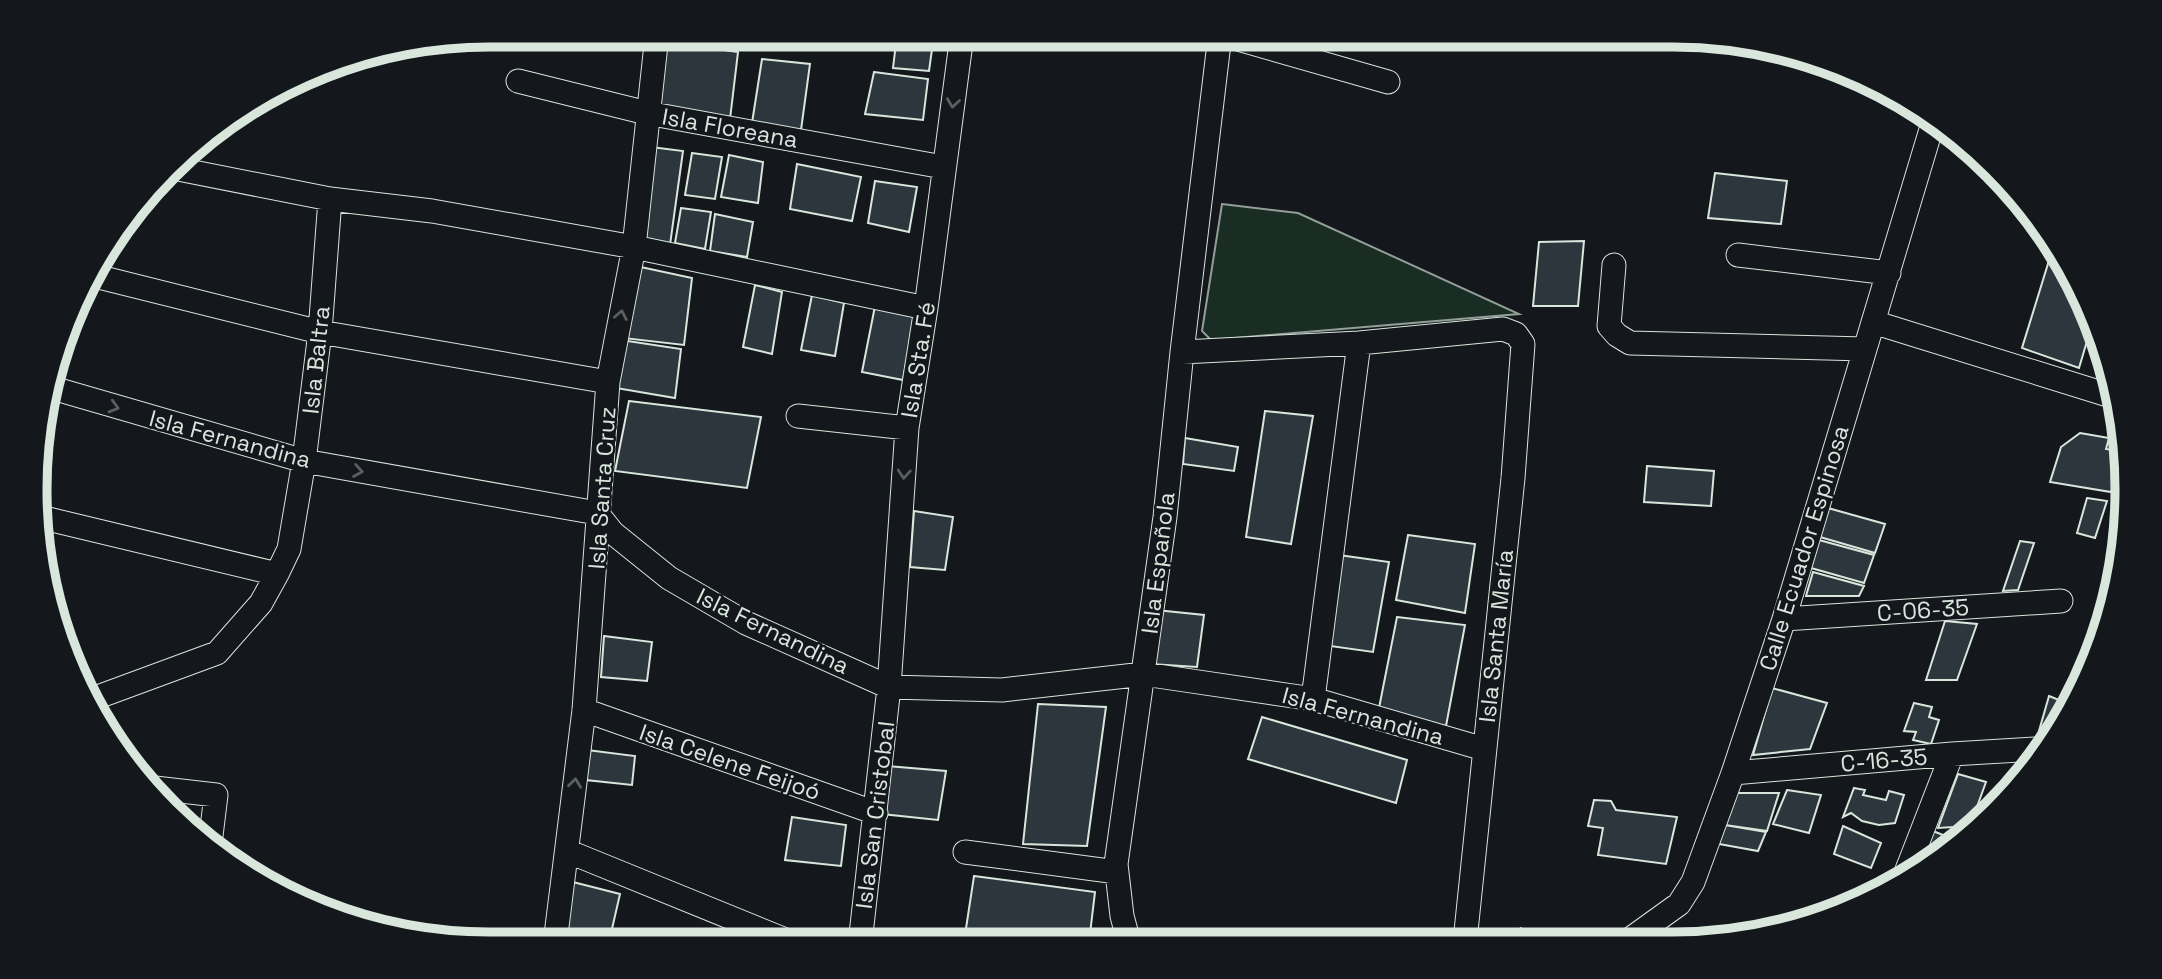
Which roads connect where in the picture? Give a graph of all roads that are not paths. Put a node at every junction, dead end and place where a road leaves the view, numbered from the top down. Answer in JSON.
{"nodes":[{"id":1,"x":655,"y":47,"type":"edge"},
{"id":2,"x":960,"y":47,"type":"edge"},
{"id":3,"x":1220,"y":47,"type":"edge"},
{"id":4,"x":1264,"y":47,"type":"edge"},
{"id":5,"x":518,"y":81,"type":"dead end"},
{"id":6,"x":1388,"y":82,"type":"dead end"},
{"id":7,"x":647,"y":113,"type":"junction"},
{"id":8,"x":1930,"y":130,"type":"edge"},
{"id":9,"x":943,"y":167,"type":"junction"},
{"id":10,"x":184,"y":170,"type":"edge"},
{"id":11,"x":330,"y":200,"type":"junction"},
{"id":12,"x":634,"y":247,"type":"junction"},
{"id":13,"x":1738,"y":255,"type":"dead end"},
{"id":14,"x":1614,"y":265,"type":"dead end"},
{"id":15,"x":1889,"y":273,"type":"junction"},
{"id":16,"x":102,"y":278,"type":"edge"},
{"id":17,"x":926,"y":309,"type":"junction"},
{"id":18,"x":1873,"y":322,"type":"junction"},
{"id":19,"x":320,"y":332,"type":"junction"},
{"id":20,"x":1359,"y":343,"type":"junction"},
{"id":21,"x":1865,"y":349,"type":"junction"},
{"id":22,"x":1182,"y":352,"type":"junction"},
{"id":23,"x":608,"y":382,"type":"junction"},
{"id":24,"x":59,"y":390,"type":"edge"},
{"id":25,"x":2104,"y":394,"type":"edge"},
{"id":26,"x":797,"y":416,"type":"dead end"},
{"id":27,"x":907,"y":428,"type":"junction"},
{"id":28,"x":304,"y":461,"type":"junction"},
{"id":29,"x":597,"y":513,"type":"junction"},
{"id":30,"x":48,"y":519,"type":"edge"},
{"id":31,"x":277,"y":574,"type":"junction"},
{"id":32,"x":2062,"y":600,"type":"dead end"},
{"id":33,"x":1784,"y":619,"type":"junction"},
{"id":34,"x":1144,"y":674,"type":"junction"},
{"id":35,"x":889,"y":687,"type":"junction"},
{"id":36,"x":99,"y":696,"type":"edge"},
{"id":37,"x":1313,"y":699,"type":"junction"},
{"id":38,"x":584,"y":710,"type":"junction"},
{"id":39,"x":1484,"y":749,"type":"junction"},
{"id":40,"x":2028,"y":751,"type":"edge"},
{"id":41,"x":1952,"y":754,"type":"junction"},
{"id":42,"x":1733,"y":773,"type":"junction"},
{"id":43,"x":165,"y":789,"type":"edge"},
{"id":44,"x":876,"y":813,"type":"junction"},
{"id":45,"x":211,"y":833,"type":"edge"},
{"id":46,"x":567,"y":851,"type":"junction"},
{"id":47,"x":965,"y":852,"type":"dead end"},
{"id":48,"x":1910,"y":862,"type":"edge"},
{"id":49,"x":1117,"y":872,"type":"junction"},
{"id":50,"x":556,"y":932,"type":"edge"},
{"id":51,"x":766,"y":932,"type":"edge"},
{"id":52,"x":861,"y":932,"type":"edge"},
{"id":53,"x":1126,"y":932,"type":"edge"},
{"id":54,"x":1466,"y":932,"type":"edge"},
{"id":55,"x":1640,"y":932,"type":"edge"}],
"edges":[{"from":1,"to":7,"type":"street","name":"Isla Santa Cruz"},
{"from":2,"to":9,"type":"street","name":"Isla Sta. Fé","one_way":true},
{"from":3,"to":22,"type":"street","name":"Isla Española"},
{"from":4,"to":6,"type":"street"},
{"from":5,"to":7,"type":"street","name":"Isla Floreana"},
{"from":7,"to":9,"type":"street","name":"Isla Floreana"},
{"from":7,"to":12,"type":"street","name":"Isla Santa Cruz"},
{"from":8,"to":15,"type":"street","name":"Calle Ecuador Espinosa"},
{"from":9,"to":17,"type":"street","name":"Isla Sta. Fé"},
{"from":10,"to":11,"type":"street"},
{"from":11,"to":12,"type":"street"},
{"from":11,"to":19,"type":"street","name":"Isla Baltra"},
{"from":12,"to":17,"type":"street"},
{"from":23,"to":12,"type":"street","name":"Isla Santa Cruz","one_way":true},
{"from":13,"to":15,"type":"street"},
{"from":14,"to":21,"type":"street"},
{"from":15,"to":18,"type":"street","name":"Calle Ecuador Espinosa"},
{"from":16,"to":19,"type":"street"},
{"from":17,"to":27,"type":"street","name":"Isla Sta. Fé"},
{"from":18,"to":21,"type":"street","name":"Calle Ecuador Espinosa"},
{"from":18,"to":25,"type":"street"},
{"from":19,"to":23,"type":"street"},
{"from":19,"to":28,"type":"street","name":"Isla Baltra"},
{"from":20,"to":22,"type":"street"},
{"from":20,"to":37,"type":"street"},
{"from":20,"to":39,"type":"street","name":"Isla Santa María"},
{"from":21,"to":33,"type":"street","name":"Calle Ecuador Espinosa"},
{"from":22,"to":34,"type":"street","name":"Isla Española"},
{"from":23,"to":29,"type":"street","name":"Isla Santa Cruz"},
{"from":24,"to":28,"type":"street","name":"Isla Fernandina","one_way":true},
{"from":26,"to":27,"type":"street"},
{"from":27,"to":35,"type":"street","name":"Isla Sta. Fé","one_way":true},
{"from":28,"to":29,"type":"street","name":"Isla Fernandina","one_way":true},
{"from":28,"to":31,"type":"street","name":"Isla Baltra"},
{"from":29,"to":35,"type":"street","name":"Isla Fernandina"},
{"from":29,"to":38,"type":"street","name":"Isla Santa Cruz"},
{"from":30,"to":31,"type":"street"},
{"from":31,"to":36,"type":"street","name":"Isla Baltra"},
{"from":32,"to":33,"type":"street","name":"C-06-35"},
{"from":33,"to":42,"type":"street","name":"Calle Ecuador Espinosa"},
{"from":34,"to":35,"type":"street","name":"Isla Fernandina"},
{"from":34,"to":37,"type":"street","name":"Isla Fernandina"},
{"from":34,"to":49,"type":"street","name":"Isla Española"},
{"from":35,"to":44,"type":"street","name":"Isla San Cristobal"},
{"from":37,"to":39,"type":"street","name":"Isla Fernandina"},
{"from":38,"to":44,"type":"street","name":"Isla Celene Feijoó"},
{"from":46,"to":38,"type":"street","name":"Isla Santa Cruz","one_way":true},
{"from":39,"to":54,"type":"street","name":"Isla Santa María"},
{"from":40,"to":41,"type":"street","name":"C-16-35"},
{"from":41,"to":42,"type":"street","name":"C-16-35"},
{"from":41,"to":48,"type":"street"},
{"from":42,"to":55,"type":"street","name":"Calle Ecuador Espinosa"},
{"from":43,"to":45,"type":"street"},
{"from":44,"to":52,"type":"street","name":"Isla San Cristobal"},
{"from":46,"to":50,"type":"street","name":"Isla Santa Cruz"},
{"from":46,"to":51,"type":"street"},
{"from":47,"to":49,"type":"street"},
{"from":49,"to":53,"type":"street","name":"Isla Española"}]}
